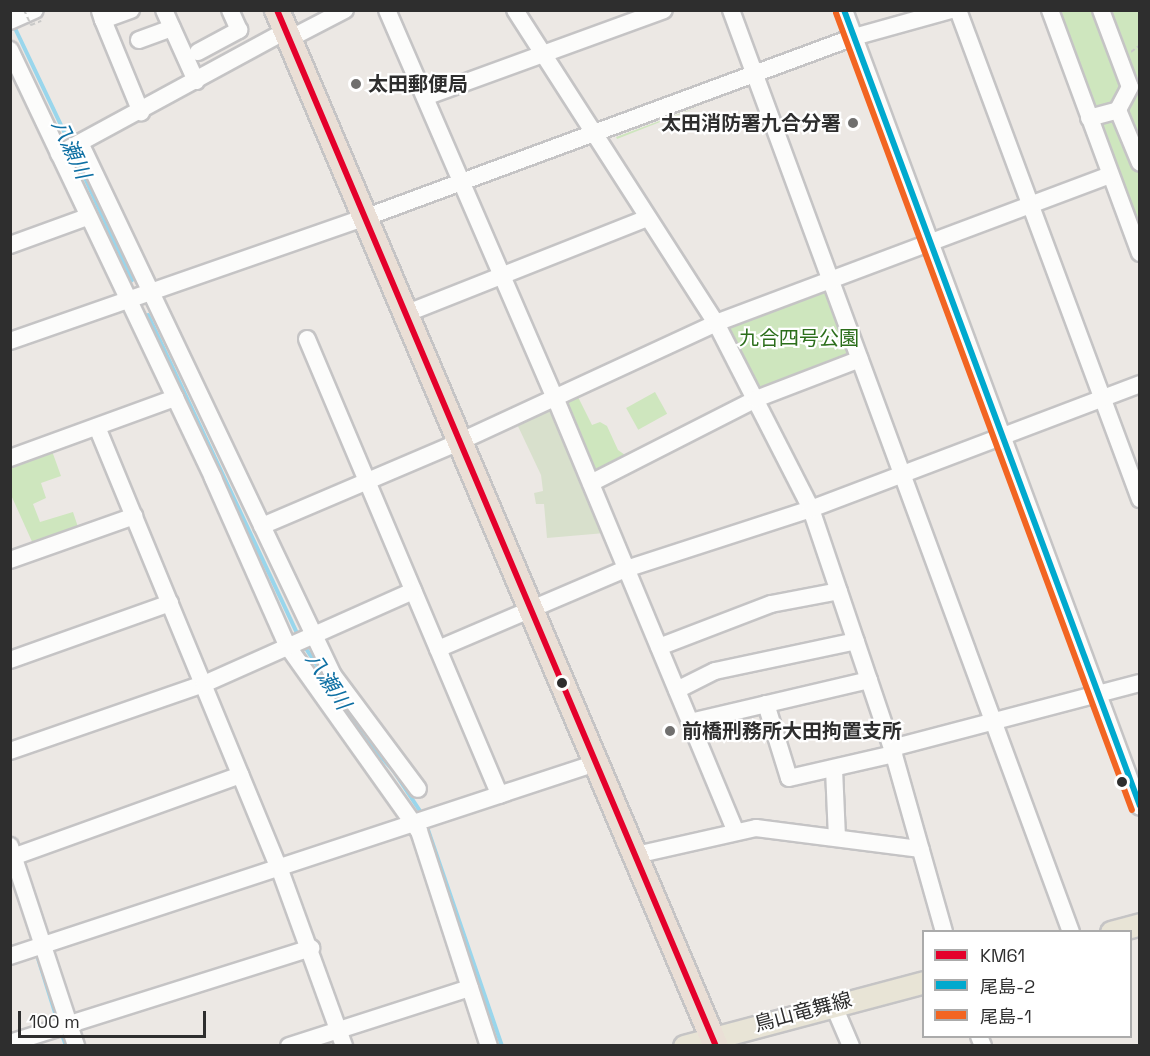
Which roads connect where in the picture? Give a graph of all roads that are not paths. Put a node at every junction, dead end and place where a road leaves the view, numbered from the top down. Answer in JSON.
{"nodes":[{"id":1,"x":131,"y":10,"type":"edge"},
{"id":2,"x":164,"y":10,"type":"edge"},
{"id":3,"x":230,"y":10,"type":"edge"},
{"id":4,"x":345,"y":10,"type":"edge"},
{"id":5,"x":387,"y":10,"type":"edge"},
{"id":6,"x":515,"y":10,"type":"edge"},
{"id":7,"x":664,"y":10,"type":"edge"},
{"id":8,"x":730,"y":10,"type":"edge"},
{"id":9,"x":844,"y":10,"type":"edge"},
{"id":10,"x":951,"y":10,"type":"edge"},
{"id":11,"x":958,"y":10,"type":"edge"},
{"id":12,"x":1050,"y":10,"type":"edge"},
{"id":13,"x":1101,"y":10,"type":"edge"},
{"id":14,"x":101,"y":15,"type":"edge"},
{"id":15,"x":628,"y":17,"type":"edge"},
{"id":16,"x":284,"y":27,"type":"edge"},
{"id":17,"x":172,"y":28,"type":"junction"},
{"id":18,"x":854,"y":37,"type":"junction"},
{"id":19,"x":139,"y":40,"type":"dead end"},
{"id":20,"x":10,"y":50,"type":"edge"},
{"id":21,"x":198,"y":52,"type":"dead end"},
{"id":22,"x":543,"y":54,"type":"junction"},
{"id":23,"x":755,"y":74,"type":"junction"},
{"id":24,"x":196,"y":81,"type":"junction"},
{"id":25,"x":425,"y":98,"type":"junction"},
{"id":26,"x":1118,"y":110,"type":"junction"},
{"id":27,"x":141,"y":112,"type":"junction"},
{"id":28,"x":1089,"y":118,"type":"junction"},
{"id":29,"x":593,"y":133,"type":"junction"},
{"id":30,"x":70,"y":149,"type":"junction"},
{"id":31,"x":1140,"y":163,"type":"edge"},
{"id":32,"x":1109,"y":175,"type":"junction"},
{"id":33,"x":459,"y":182,"type":"junction"},
{"id":34,"x":1031,"y":204,"type":"junction"},
{"id":35,"x":87,"y":217,"type":"junction"},
{"id":36,"x":364,"y":218,"type":"junction"},
{"id":37,"x":648,"y":218,"type":"junction"},
{"id":38,"x":930,"y":242,"type":"junction"},
{"id":39,"x":10,"y":244,"type":"edge"},
{"id":40,"x":1140,"y":253,"type":"edge"},
{"id":41,"x":500,"y":274,"type":"junction"},
{"id":42,"x":831,"y":280,"type":"junction"},
{"id":43,"x":149,"y":292,"type":"junction"},
{"id":44,"x":126,"y":300,"type":"junction"},
{"id":45,"x":405,"y":314,"type":"junction"},
{"id":46,"x":716,"y":323,"type":"junction"},
{"id":47,"x":307,"y":339,"type":"dead end"},
{"id":48,"x":10,"y":341,"type":"edge"},
{"id":49,"x":860,"y":359,"type":"junction"},
{"id":50,"x":1140,"y":384,"type":"edge"},
{"id":51,"x":554,"y":395,"type":"junction"},
{"id":52,"x":175,"y":398,"type":"junction"},
{"id":53,"x":1103,"y":398,"type":"junction"},
{"id":54,"x":756,"y":399,"type":"junction"},
{"id":55,"x":97,"y":427,"type":"junction"},
{"id":56,"x":1004,"y":436,"type":"junction"},
{"id":57,"x":459,"y":442,"type":"junction"},
{"id":58,"x":10,"y":458,"type":"edge"},
{"id":59,"x":903,"y":474,"type":"junction"},
{"id":60,"x":365,"y":480,"type":"junction"},
{"id":61,"x":591,"y":483,"type":"junction"},
{"id":62,"x":1140,"y":499,"type":"edge"},
{"id":63,"x":811,"y":509,"type":"junction"},
{"id":64,"x":134,"y":516,"type":"junction"},
{"id":65,"x":262,"y":526,"type":"junction"},
{"id":66,"x":10,"y":560,"type":"edge"},
{"id":67,"x":626,"y":569,"type":"junction"},
{"id":68,"x":413,"y":591,"type":"junction"},
{"id":69,"x":839,"y":591,"type":"junction"},
{"id":70,"x":170,"y":603,"type":"junction"},
{"id":71,"x":530,"y":609,"type":"junction"},
{"id":72,"x":301,"y":641,"type":"junction"},
{"id":73,"x":856,"y":641,"type":"junction"},
{"id":74,"x":659,"y":647,"type":"junction"},
{"id":75,"x":438,"y":649,"type":"junction"},
{"id":76,"x":10,"y":660,"type":"edge"},
{"id":77,"x":869,"y":680,"type":"junction"},
{"id":78,"x":1140,"y":683,"type":"edge"},
{"id":79,"x":204,"y":684,"type":"junction"},
{"id":80,"x":677,"y":690,"type":"junction"},
{"id":81,"x":1098,"y":694,"type":"junction"},
{"id":82,"x":766,"y":704,"type":"junction"},
{"id":83,"x":993,"y":719,"type":"junction"},
{"id":84,"x":690,"y":722,"type":"junction"},
{"id":85,"x":10,"y":751,"type":"edge"},
{"id":86,"x":893,"y":751,"type":"junction"},
{"id":87,"x":596,"y":763,"type":"junction"},
{"id":88,"x":834,"y":769,"type":"junction"},
{"id":89,"x":241,"y":776,"type":"junction"},
{"id":90,"x":418,"y":789,"type":"dead end"},
{"id":91,"x":500,"y":795,"type":"junction"},
{"id":92,"x":1140,"y":807,"type":"edge"},
{"id":93,"x":413,"y":822,"type":"junction"},
{"id":94,"x":735,"y":830,"type":"junction"},
{"id":95,"x":837,"y":838,"type":"junction"},
{"id":96,"x":921,"y":849,"type":"junction"},
{"id":97,"x":12,"y":854,"type":"edge"},
{"id":98,"x":636,"y":855,"type":"junction"},
{"id":99,"x":280,"y":870,"type":"junction"},
{"id":100,"x":1140,"y":924,"type":"edge"},
{"id":101,"x":943,"y":930,"type":"edge"},
{"id":102,"x":1070,"y":930,"type":"edge"},
{"id":103,"x":1119,"y":930,"type":"edge"},
{"id":104,"x":42,"y":946,"type":"junction"},
{"id":105,"x":312,"y":948,"type":"junction"},
{"id":106,"x":10,"y":956,"type":"edge"},
{"id":107,"x":922,"y":982,"type":"edge"},
{"id":108,"x":470,"y":988,"type":"junction"},
{"id":109,"x":833,"y":1004,"type":"junction"},
{"id":110,"x":70,"y":1025,"type":"junction"},
{"id":111,"x":341,"y":1038,"type":"edge"},
{"id":112,"x":714,"y":1041,"type":"edge"},
{"id":113,"x":10,"y":1043,"type":"edge"},
{"id":114,"x":76,"y":1046,"type":"edge"},
{"id":115,"x":289,"y":1046,"type":"edge"},
{"id":116,"x":489,"y":1046,"type":"edge"},
{"id":117,"x":684,"y":1046,"type":"edge"},
{"id":118,"x":851,"y":1046,"type":"edge"}],
"edges":[{"from":1,"to":14,"type":"street"},
{"from":2,"to":17,"type":"street"},
{"from":3,"to":21,"type":"street"},
{"from":4,"to":16,"type":"street"},
{"from":5,"to":25,"type":"street"},
{"from":6,"to":22,"type":"street"},
{"from":7,"to":15,"type":"street"},
{"from":8,"to":23,"type":"street"},
{"from":9,"to":18,"type":"street"},
{"from":10,"to":18,"type":"street"},
{"from":11,"to":34,"type":"street"},
{"from":12,"to":28,"type":"street"},
{"from":13,"to":26,"type":"street"},
{"from":14,"to":27,"type":"street"},
{"from":15,"to":22,"type":"street"},
{"from":16,"to":24,"type":"street"},
{"from":16,"to":36,"type":"highway"},
{"from":17,"to":19,"type":"street"},
{"from":17,"to":24,"type":"street"},
{"from":18,"to":23,"type":"street"},
{"from":18,"to":38,"type":"street"},
{"from":20,"to":30,"type":"street"},
{"from":22,"to":25,"type":"street"},
{"from":22,"to":29,"type":"street"},
{"from":23,"to":29,"type":"street"},
{"from":23,"to":42,"type":"street"},
{"from":24,"to":27,"type":"street"},
{"from":25,"to":33,"type":"street"},
{"from":26,"to":28,"type":"street"},
{"from":26,"to":31,"type":"street"},
{"from":27,"to":30,"type":"street"},
{"from":28,"to":32,"type":"street"},
{"from":29,"to":33,"type":"street"},
{"from":29,"to":37,"type":"street"},
{"from":30,"to":35,"type":"street"},
{"from":30,"to":43,"type":"street"},
{"from":32,"to":34,"type":"street"},
{"from":32,"to":40,"type":"street"},
{"from":33,"to":36,"type":"street"},
{"from":33,"to":41,"type":"street"},
{"from":34,"to":38,"type":"street"},
{"from":34,"to":53,"type":"street"},
{"from":35,"to":39,"type":"street"},
{"from":35,"to":44,"type":"street"},
{"from":36,"to":43,"type":"street"},
{"from":36,"to":45,"type":"highway"},
{"from":37,"to":41,"type":"street"},
{"from":37,"to":46,"type":"street"},
{"from":38,"to":42,"type":"street"},
{"from":38,"to":56,"type":"street"},
{"from":41,"to":45,"type":"street"},
{"from":41,"to":51,"type":"street"},
{"from":42,"to":46,"type":"street"},
{"from":42,"to":49,"type":"street"},
{"from":43,"to":44,"type":"street"},
{"from":43,"to":65,"type":"street"},
{"from":44,"to":48,"type":"street"},
{"from":44,"to":52,"type":"street"},
{"from":45,"to":57,"type":"highway"},
{"from":46,"to":51,"type":"street"},
{"from":46,"to":54,"type":"street"},
{"from":47,"to":60,"type":"street"},
{"from":49,"to":54,"type":"street"},
{"from":49,"to":59,"type":"street"},
{"from":50,"to":53,"type":"street"},
{"from":51,"to":57,"type":"street"},
{"from":51,"to":61,"type":"street"},
{"from":52,"to":55,"type":"street"},
{"from":52,"to":72,"type":"street"},
{"from":53,"to":56,"type":"street"},
{"from":53,"to":62,"type":"street"},
{"from":54,"to":61,"type":"street"},
{"from":54,"to":63,"type":"street"},
{"from":55,"to":58,"type":"street"},
{"from":55,"to":64,"type":"street"},
{"from":56,"to":59,"type":"street"},
{"from":56,"to":81,"type":"street"},
{"from":57,"to":60,"type":"street"},
{"from":57,"to":71,"type":"highway"},
{"from":59,"to":63,"type":"street"},
{"from":59,"to":83,"type":"street"},
{"from":60,"to":65,"type":"street"},
{"from":60,"to":68,"type":"street"},
{"from":61,"to":67,"type":"street"},
{"from":63,"to":67,"type":"street"},
{"from":63,"to":69,"type":"street"},
{"from":64,"to":66,"type":"street"},
{"from":64,"to":70,"type":"street"},
{"from":65,"to":72,"type":"street"},
{"from":67,"to":71,"type":"street"},
{"from":67,"to":74,"type":"street"},
{"from":68,"to":72,"type":"street"},
{"from":68,"to":75,"type":"street"},
{"from":69,"to":73,"type":"street"},
{"from":69,"to":74,"type":"street"},
{"from":70,"to":76,"type":"street"},
{"from":70,"to":79,"type":"street"},
{"from":71,"to":75,"type":"street"},
{"from":71,"to":87,"type":"highway"},
{"from":72,"to":79,"type":"street"},
{"from":72,"to":90,"type":"street"},
{"from":72,"to":93,"type":"street"},
{"from":73,"to":77,"type":"street"},
{"from":73,"to":80,"type":"street"},
{"from":74,"to":80,"type":"street"},
{"from":75,"to":91,"type":"street"},
{"from":77,"to":82,"type":"street"},
{"from":77,"to":86,"type":"street"},
{"from":78,"to":81,"type":"street"},
{"from":79,"to":85,"type":"street"},
{"from":79,"to":89,"type":"street"},
{"from":80,"to":84,"type":"street"},
{"from":81,"to":83,"type":"street"},
{"from":81,"to":92,"type":"street"},
{"from":82,"to":84,"type":"street"},
{"from":82,"to":88,"type":"street"},
{"from":83,"to":86,"type":"street"},
{"from":83,"to":102,"type":"street"},
{"from":84,"to":94,"type":"street"},
{"from":86,"to":88,"type":"street"},
{"from":86,"to":96,"type":"street"},
{"from":87,"to":91,"type":"street"},
{"from":87,"to":98,"type":"highway"},
{"from":88,"to":95,"type":"street"},
{"from":89,"to":97,"type":"street"},
{"from":89,"to":99,"type":"street"},
{"from":91,"to":93,"type":"street"},
{"from":93,"to":99,"type":"street"},
{"from":93,"to":108,"type":"street"},
{"from":94,"to":95,"type":"street"},
{"from":94,"to":98,"type":"street"},
{"from":95,"to":96,"type":"street"},
{"from":96,"to":101,"type":"street"},
{"from":97,"to":104,"type":"street"},
{"from":98,"to":112,"type":"highway"},
{"from":99,"to":104,"type":"street"},
{"from":99,"to":105,"type":"street"},
{"from":100,"to":103,"type":"main road"},
{"from":104,"to":106,"type":"street"},
{"from":104,"to":110,"type":"street"},
{"from":105,"to":110,"type":"street"},
{"from":105,"to":111,"type":"street"},
{"from":107,"to":109,"type":"main road","name":"鳥山竜舞線"},
{"from":108,"to":111,"type":"street"},
{"from":108,"to":116,"type":"street"},
{"from":109,"to":112,"type":"main road","name":"鳥山竜舞線"},
{"from":109,"to":118,"type":"street"},
{"from":110,"to":113,"type":"street"},
{"from":110,"to":114,"type":"street"},
{"from":111,"to":115,"type":"street"},
{"from":112,"to":117,"type":"main road","name":"鳥山竜舞線"}]}
